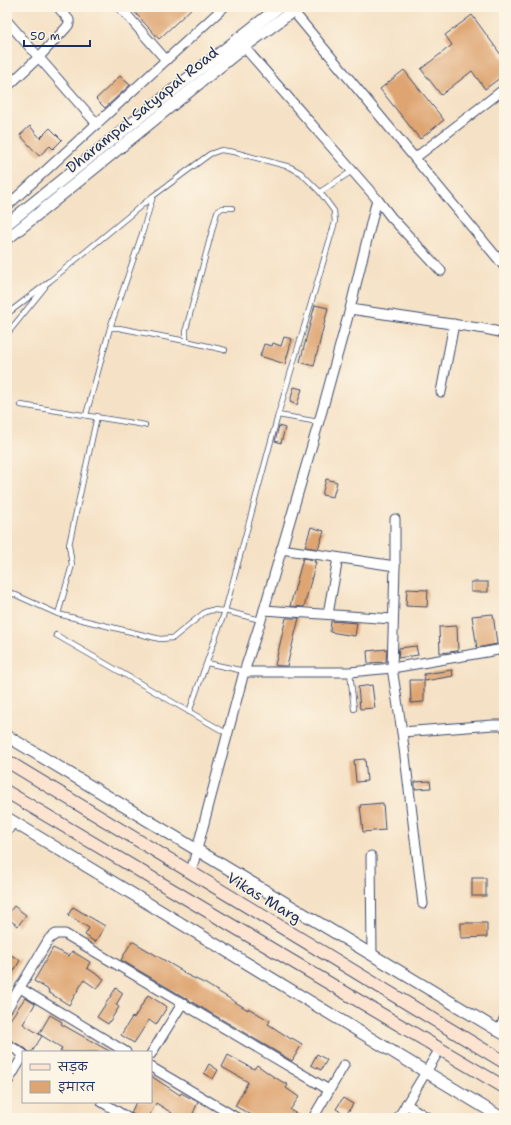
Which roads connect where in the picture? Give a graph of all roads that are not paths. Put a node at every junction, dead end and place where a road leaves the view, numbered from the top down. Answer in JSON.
{"nodes":[{"id":1,"x":58,"y":7,"type":"edge"},
{"id":2,"x":120,"y":7,"type":"edge"},
{"id":3,"x":224,"y":7,"type":"edge"},
{"id":4,"x":279,"y":7,"type":"edge"},
{"id":5,"x":296,"y":9,"type":"edge"},
{"id":6,"x":7,"y":21,"type":"edge"},
{"id":7,"x":244,"y":47,"type":"junction"},
{"id":8,"x":39,"y":57,"type":"junction"},
{"id":9,"x":166,"y":60,"type":"junction"},
{"id":10,"x":7,"y":87,"type":"edge"},
{"id":11,"x":504,"y":89,"type":"edge"},
{"id":12,"x":97,"y":124,"type":"junction"},
{"id":13,"x":415,"y":158,"type":"junction"},
{"id":14,"x":352,"y":171,"type":"junction"},
{"id":15,"x":320,"y":192,"type":"junction"},
{"id":16,"x":153,"y":196,"type":"junction"},
{"id":17,"x":377,"y":199,"type":"junction"},
{"id":18,"x":7,"y":206,"type":"edge"},
{"id":19,"x":232,"y":208,"type":"dead end"},
{"id":20,"x":7,"y":224,"type":"edge"},
{"id":21,"x":7,"y":239,"type":"edge"},
{"id":22,"x":504,"y":266,"type":"edge"},
{"id":23,"x":441,"y":271,"type":"dead end"},
{"id":24,"x":50,"y":281,"type":"junction"},
{"id":25,"x":350,"y":309,"type":"junction"},
{"id":26,"x":7,"y":314,"type":"edge"},
{"id":27,"x":454,"y":324,"type":"junction"},
{"id":28,"x":110,"y":328,"type":"junction"},
{"id":29,"x":504,"y":333,"type":"edge"},
{"id":30,"x":7,"y":334,"type":"edge"},
{"id":31,"x":186,"y":340,"type":"junction"},
{"id":32,"x":225,"y":350,"type":"dead end"},
{"id":33,"x":441,"y":392,"type":"dead end"},
{"id":34,"x":21,"y":405,"type":"dead end"},
{"id":35,"x":86,"y":414,"type":"junction"},
{"id":36,"x":278,"y":415,"type":"junction"},
{"id":37,"x":97,"y":416,"type":"junction"},
{"id":38,"x":319,"y":422,"type":"junction"},
{"id":39,"x":145,"y":425,"type":"dead end"},
{"id":40,"x":395,"y":520,"type":"dead end"},
{"id":41,"x":281,"y":549,"type":"junction"},
{"id":42,"x":338,"y":558,"type":"junction"},
{"id":43,"x":395,"y":566,"type":"junction"},
{"id":44,"x":7,"y":591,"type":"edge"},
{"id":45,"x":264,"y":610,"type":"junction"},
{"id":46,"x":225,"y":611,"type":"junction"},
{"id":47,"x":58,"y":614,"type":"junction"},
{"id":48,"x":328,"y":614,"type":"junction"},
{"id":49,"x":392,"y":619,"type":"junction"},
{"id":50,"x":261,"y":620,"type":"junction"},
{"id":51,"x":56,"y":635,"type":"dead end"},
{"id":52,"x":504,"y":649,"type":"edge"},
{"id":53,"x":206,"y":663,"type":"junction"},
{"id":54,"x":392,"y":668,"type":"junction"},
{"id":55,"x":244,"y":672,"type":"junction"},
{"id":56,"x":350,"y":672,"type":"junction"},
{"id":57,"x":354,"y":709,"type":"dead end"},
{"id":58,"x":189,"y":712,"type":"junction"},
{"id":59,"x":504,"y":727,"type":"edge"},
{"id":60,"x":402,"y":732,"type":"junction"},
{"id":61,"x":228,"y":734,"type":"junction"},
{"id":62,"x":7,"y":736,"type":"edge"},
{"id":63,"x":7,"y":760,"type":"edge"},
{"id":64,"x":7,"y":792,"type":"edge"},
{"id":65,"x":10,"y":820,"type":"edge"},
{"id":66,"x":7,"y":832,"type":"edge"},
{"id":67,"x":198,"y":850,"type":"junction"},
{"id":68,"x":371,"y":856,"type":"dead end"},
{"id":69,"x":191,"y":872,"type":"junction"},
{"id":70,"x":423,"y":904,"type":"dead end"},
{"id":71,"x":372,"y":955,"type":"junction"},
{"id":72,"x":20,"y":988,"type":"junction"},
{"id":73,"x":182,"y":1004,"type":"junction"},
{"id":74,"x":7,"y":1009,"type":"edge"},
{"id":75,"x":504,"y":1019,"type":"edge"},
{"id":76,"x":502,"y":1033,"type":"edge"},
{"id":77,"x":7,"y":1044,"type":"edge"},
{"id":78,"x":440,"y":1049,"type":"junction"},
{"id":79,"x":124,"y":1051,"type":"edge"},
{"id":80,"x":152,"y":1052,"type":"edge"},
{"id":81,"x":22,"y":1054,"type":"edge"},
{"id":82,"x":22,"y":1057,"type":"edge"},
{"id":83,"x":504,"y":1062,"type":"edge"},
{"id":84,"x":344,"y":1066,"type":"dead end"},
{"id":85,"x":152,"y":1068,"type":"edge"},
{"id":86,"x":426,"y":1072,"type":"junction"},
{"id":87,"x":7,"y":1083,"type":"edge"},
{"id":88,"x":504,"y":1087,"type":"edge"},
{"id":89,"x":329,"y":1090,"type":"junction"},
{"id":90,"x":104,"y":1103,"type":"edge"},
{"id":91,"x":120,"y":1103,"type":"edge"},
{"id":92,"x":406,"y":1104,"type":"junction"},
{"id":93,"x":115,"y":1110,"type":"junction"},
{"id":94,"x":128,"y":1118,"type":"edge"},
{"id":95,"x":237,"y":1118,"type":"edge"},
{"id":96,"x":313,"y":1118,"type":"edge"},
{"id":97,"x":398,"y":1118,"type":"edge"},
{"id":98,"x":428,"y":1118,"type":"edge"},
{"id":99,"x":502,"y":1118,"type":"edge"}],
"edges":[{"from":1,"to":8,"type":"street"},
{"from":2,"to":9,"type":"street"},
{"from":3,"to":9,"type":"street"},
{"from":4,"to":20,"type":"street","name":"Dharampal Satyapal Road"},
{"from":5,"to":7,"type":"street","name":"Dharampal Satyapal Road"},
{"from":5,"to":13,"type":"street"},
{"from":6,"to":8,"type":"street"},
{"from":7,"to":14,"type":"street"},
{"from":7,"to":21,"type":"street","name":"Dharampal Satyapal Road"},
{"from":8,"to":10,"type":"street"},
{"from":8,"to":12,"type":"street"},
{"from":9,"to":12,"type":"street"},
{"from":11,"to":13,"type":"street"},
{"from":12,"to":18,"type":"street"},
{"from":13,"to":22,"type":"street"},
{"from":14,"to":15,"type":"lane"},
{"from":14,"to":17,"type":"street"},
{"from":15,"to":16,"type":"lane"},
{"from":15,"to":36,"type":"lane"},
{"from":16,"to":24,"type":"lane"},
{"from":16,"to":28,"type":"lane"},
{"from":17,"to":23,"type":"street"},
{"from":17,"to":25,"type":"street"},
{"from":19,"to":31,"type":"lane"},
{"from":24,"to":26,"type":"lane"},
{"from":24,"to":30,"type":"lane"},
{"from":25,"to":27,"type":"street"},
{"from":25,"to":38,"type":"street"},
{"from":27,"to":29,"type":"street"},
{"from":27,"to":33,"type":"street"},
{"from":28,"to":31,"type":"lane"},
{"from":28,"to":35,"type":"lane"},
{"from":31,"to":32,"type":"lane"},
{"from":34,"to":35,"type":"lane"},
{"from":35,"to":37,"type":"lane"},
{"from":36,"to":38,"type":"lane"},
{"from":36,"to":46,"type":"lane"},
{"from":37,"to":39,"type":"lane"},
{"from":37,"to":47,"type":"lane"},
{"from":38,"to":41,"type":"street"},
{"from":40,"to":43,"type":"street"},
{"from":41,"to":42,"type":"street"},
{"from":41,"to":45,"type":"street"},
{"from":42,"to":43,"type":"street"},
{"from":42,"to":48,"type":"street"},
{"from":43,"to":49,"type":"street"},
{"from":44,"to":47,"type":"lane"},
{"from":45,"to":48,"type":"street"},
{"from":45,"to":50,"type":"street"},
{"from":46,"to":47,"type":"lane"},
{"from":46,"to":50,"type":"lane"},
{"from":46,"to":53,"type":"lane"},
{"from":48,"to":49,"type":"street"},
{"from":49,"to":54,"type":"street"},
{"from":50,"to":55,"type":"street"},
{"from":51,"to":58,"type":"lane"},
{"from":52,"to":54,"type":"street"},
{"from":53,"to":55,"type":"lane"},
{"from":53,"to":58,"type":"lane"},
{"from":54,"to":56,"type":"street"},
{"from":54,"to":60,"type":"street"},
{"from":55,"to":56,"type":"street"},
{"from":55,"to":61,"type":"street"},
{"from":56,"to":57,"type":"lane"},
{"from":58,"to":61,"type":"lane"},
{"from":59,"to":60,"type":"street"},
{"from":60,"to":70,"type":"street"},
{"from":61,"to":67,"type":"street"},
{"from":62,"to":67,"type":"street"},
{"from":63,"to":69,"type":"main road","name":"Vikas Marg"},
{"from":64,"to":78,"type":"main road"},
{"from":65,"to":66,"type":"street"},
{"from":65,"to":86,"type":"street"},
{"from":67,"to":69,"type":"street"},
{"from":67,"to":71,"type":"street"},
{"from":68,"to":71,"type":"street"},
{"from":69,"to":83,"type":"main road","name":"Vikas Marg"},
{"from":71,"to":76,"type":"street"},
{"from":72,"to":73,"type":"street"},
{"from":72,"to":74,"type":"street"},
{"from":72,"to":79,"type":"street"},
{"from":73,"to":80,"type":"street"},
{"from":73,"to":89,"type":"street"},
{"from":75,"to":76,"type":"street"},
{"from":77,"to":81,"type":"street"},
{"from":78,"to":86,"type":"street"},
{"from":78,"to":88,"type":"main road"},
{"from":82,"to":87,"type":"street"},
{"from":84,"to":89,"type":"street"},
{"from":85,"to":95,"type":"street"},
{"from":86,"to":92,"type":"street"},
{"from":86,"to":99,"type":"street"},
{"from":89,"to":96,"type":"street"},
{"from":90,"to":93,"type":"street"},
{"from":91,"to":93,"type":"street"},
{"from":92,"to":97,"type":"street"},
{"from":92,"to":98,"type":"street"},
{"from":93,"to":94,"type":"street"}]}
